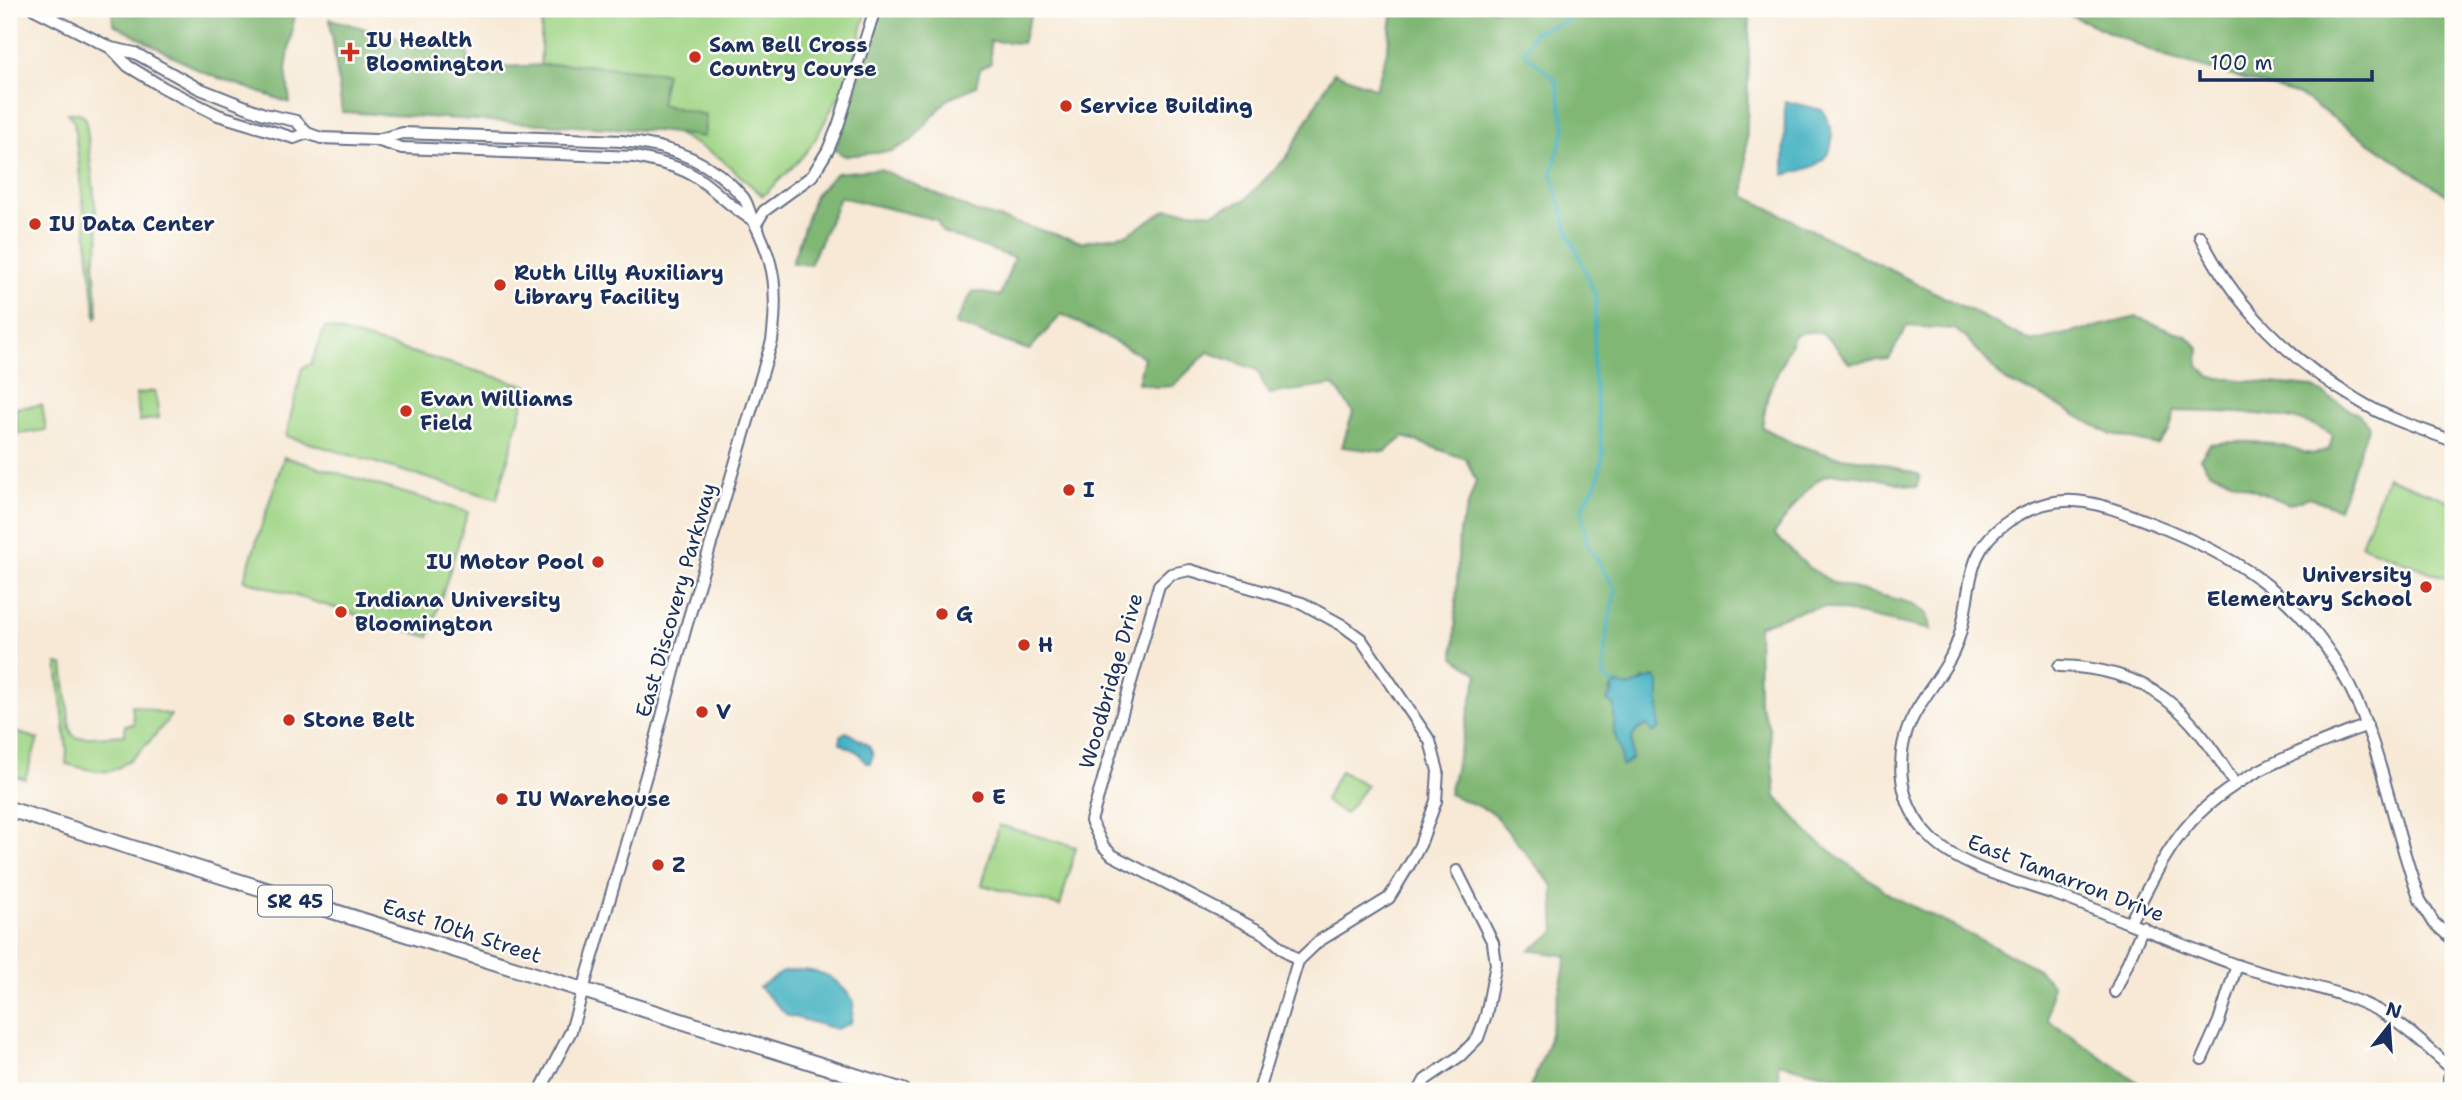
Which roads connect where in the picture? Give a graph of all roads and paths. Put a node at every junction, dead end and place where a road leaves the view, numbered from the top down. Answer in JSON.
{"nodes":[{"id":1,"x":34,"y":9,"type":"edge"},
{"id":2,"x":875,"y":9,"type":"edge"},
{"id":3,"x":111,"y":48,"type":"junction"},
{"id":4,"x":307,"y":133,"type":"junction"},
{"id":5,"x":376,"y":140,"type":"junction"},
{"id":6,"x":754,"y":222,"type":"junction"},
{"id":7,"x":2200,"y":236,"type":"dead end"},
{"id":8,"x":2453,"y":441,"type":"edge"},
{"id":9,"x":2059,"y":666,"type":"dead end"},
{"id":10,"x":2367,"y":725,"type":"junction"},
{"id":11,"x":2235,"y":784,"type":"junction"},
{"id":12,"x":9,"y":809,"type":"edge"},
{"id":13,"x":1457,"y":871,"type":"dead end"},
{"id":14,"x":2130,"y":922,"type":"junction"},
{"id":15,"x":2143,"y":927,"type":"junction"},
{"id":16,"x":2453,"y":940,"type":"edge"},
{"id":17,"x":1298,"y":961,"type":"junction"},
{"id":18,"x":2237,"y":965,"type":"junction"},
{"id":19,"x":582,"y":991,"type":"junction"},
{"id":20,"x":2115,"y":992,"type":"dead end"},
{"id":21,"x":2202,"y":1059,"type":"dead end"},
{"id":22,"x":2453,"y":1070,"type":"edge"},
{"id":23,"x":540,"y":1091,"type":"edge"},
{"id":24,"x":903,"y":1091,"type":"edge"},
{"id":25,"x":1259,"y":1091,"type":"edge"},
{"id":26,"x":1419,"y":1091,"type":"edge"},
{"id":27,"x":2451,"y":1091,"type":"edge"}],
"edges":[{"from":1,"to":3,"type":"street","name":"East Discovery Parkway"},
{"from":2,"to":6,"type":"street"},
{"from":3,"to":4,"type":"street","name":"East Discovery Parkway"},
{"from":3,"to":4,"type":"street","name":"East Discovery Parkway"},
{"from":4,"to":5,"type":"street","name":"East Discovery Parkway"},
{"from":5,"to":6,"type":"street","name":"East Discovery Parkway"},
{"from":5,"to":6,"type":"street","name":"East Discovery Parkway"},
{"from":6,"to":19,"type":"street","name":"East Discovery Parkway"},
{"from":7,"to":8,"type":"street"},
{"from":9,"to":11,"type":"street"},
{"from":10,"to":11,"type":"street"},
{"from":10,"to":14,"type":"street","name":"East Tamarron Drive"},
{"from":10,"to":16,"type":"street","name":"East Tamarron Drive"},
{"from":11,"to":14,"type":"street"},
{"from":12,"to":19,"type":"main road","name":"East 10th Street","number":"SR 45"},
{"from":13,"to":26,"type":"street"},
{"from":14,"to":15,"type":"street","name":"East Tamarron Drive"},
{"from":15,"to":18,"type":"street","name":"East Tamarron Drive"},
{"from":15,"to":20,"type":"street"},
{"from":17,"to":17,"type":"street","name":"Woodbridge Drive"},
{"from":17,"to":25,"type":"street"},
{"from":18,"to":21,"type":"street"},
{"from":18,"to":22,"type":"street","name":"East Tamarron Drive"},
{"from":19,"to":23,"type":"street","name":"East Discovery Parkway"},
{"from":19,"to":24,"type":"main road","name":"East 10th Street","number":"SR 45"},
{"from":22,"to":27,"type":"street","name":"East Tamarron Drive"}]}
